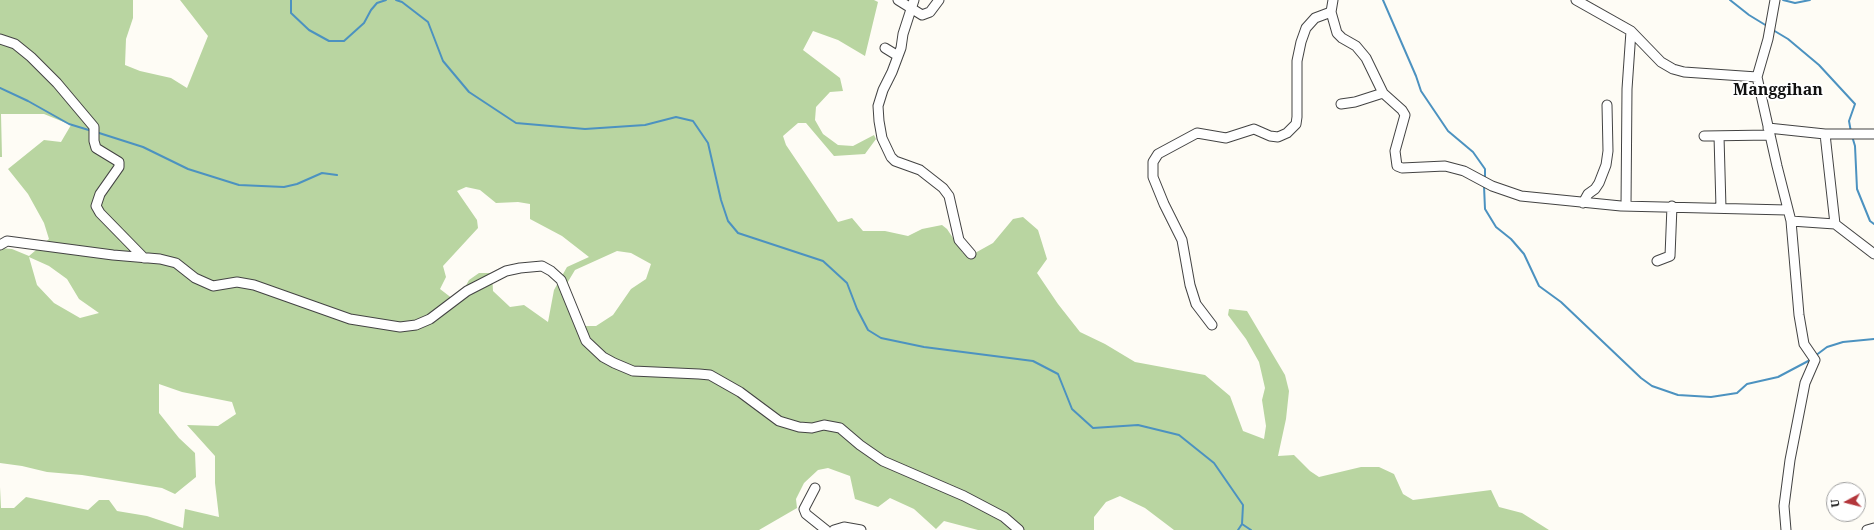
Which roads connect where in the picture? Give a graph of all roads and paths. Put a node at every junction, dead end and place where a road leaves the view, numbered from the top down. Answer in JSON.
{"nodes":[{"id":1,"x":898,"y":0,"type":"edge"},
{"id":2,"x":939,"y":0,"type":"edge"},
{"id":3,"x":1333,"y":0,"type":"edge"},
{"id":4,"x":1576,"y":0,"type":"edge"},
{"id":5,"x":1774,"y":3,"type":"edge"},
{"id":6,"x":913,"y":4,"type":"edge"},
{"id":7,"x":1331,"y":12,"type":"junction"},
{"id":8,"x":1631,"y":31,"type":"junction"},
{"id":9,"x":0,"y":39,"type":"edge"},
{"id":10,"x":886,"y":48,"type":"dead end"},
{"id":11,"x":898,"y":56,"type":"junction"},
{"id":12,"x":1757,"y":77,"type":"junction"},
{"id":13,"x":1383,"y":93,"type":"junction"},
{"id":14,"x":1342,"y":104,"type":"dead end"},
{"id":15,"x":1608,"y":105,"type":"dead end"},
{"id":16,"x":1769,"y":132,"type":"junction"},
{"id":17,"x":1825,"y":134,"type":"junction"},
{"id":18,"x":1874,"y":134,"type":"edge"},
{"id":19,"x":1704,"y":136,"type":"dead end"},
{"id":20,"x":1719,"y":136,"type":"junction"},
{"id":21,"x":1583,"y":203,"type":"junction"},
{"id":22,"x":1626,"y":206,"type":"junction"},
{"id":23,"x":1672,"y":206,"type":"junction"},
{"id":24,"x":1721,"y":208,"type":"junction"},
{"id":25,"x":1787,"y":210,"type":"junction"},
{"id":26,"x":1791,"y":221,"type":"junction"},
{"id":27,"x":1835,"y":224,"type":"junction"},
{"id":28,"x":0,"y":245,"type":"edge"},
{"id":29,"x":971,"y":254,"type":"dead end"},
{"id":30,"x":1874,"y":254,"type":"edge"},
{"id":31,"x":144,"y":258,"type":"junction"},
{"id":32,"x":1657,"y":261,"type":"dead end"},
{"id":33,"x":1212,"y":325,"type":"dead end"},
{"id":34,"x":815,"y":488,"type":"dead end"},
{"id":35,"x":1874,"y":528,"type":"edge"},
{"id":36,"x":826,"y":530,"type":"edge"},
{"id":37,"x":834,"y":530,"type":"edge"},
{"id":38,"x":861,"y":530,"type":"edge"},
{"id":39,"x":1019,"y":530,"type":"edge"},
{"id":40,"x":1786,"y":530,"type":"edge"},
{"id":41,"x":1867,"y":530,"type":"edge"}],
"edges":[{"from":1,"to":6,"type":"street"},
{"from":2,"to":6,"type":"street"},
{"from":3,"to":7,"type":"street"},
{"from":4,"to":8,"type":"street"},
{"from":5,"to":12,"type":"street"},
{"from":6,"to":11,"type":"street"},
{"from":7,"to":13,"type":"street"},
{"from":7,"to":33,"type":"street"},
{"from":8,"to":12,"type":"street"},
{"from":8,"to":22,"type":"street"},
{"from":9,"to":31,"type":"street"},
{"from":10,"to":11,"type":"street"},
{"from":11,"to":29,"type":"street"},
{"from":12,"to":16,"type":"street"},
{"from":13,"to":14,"type":"street"},
{"from":13,"to":21,"type":"street"},
{"from":15,"to":21,"type":"street"},
{"from":16,"to":17,"type":"street"},
{"from":16,"to":20,"type":"street"},
{"from":16,"to":25,"type":"street"},
{"from":17,"to":18,"type":"street"},
{"from":17,"to":27,"type":"street"},
{"from":19,"to":20,"type":"street"},
{"from":20,"to":24,"type":"street"},
{"from":21,"to":22,"type":"street"},
{"from":22,"to":23,"type":"street"},
{"from":23,"to":24,"type":"street"},
{"from":23,"to":32,"type":"street"},
{"from":24,"to":25,"type":"street"},
{"from":25,"to":26,"type":"street"},
{"from":26,"to":27,"type":"street"},
{"from":26,"to":40,"type":"street"},
{"from":27,"to":30,"type":"street"},
{"from":28,"to":31,"type":"street"},
{"from":31,"to":39,"type":"street"},
{"from":34,"to":36,"type":"street"},
{"from":35,"to":41,"type":"street"},
{"from":37,"to":38,"type":"street"}]}
